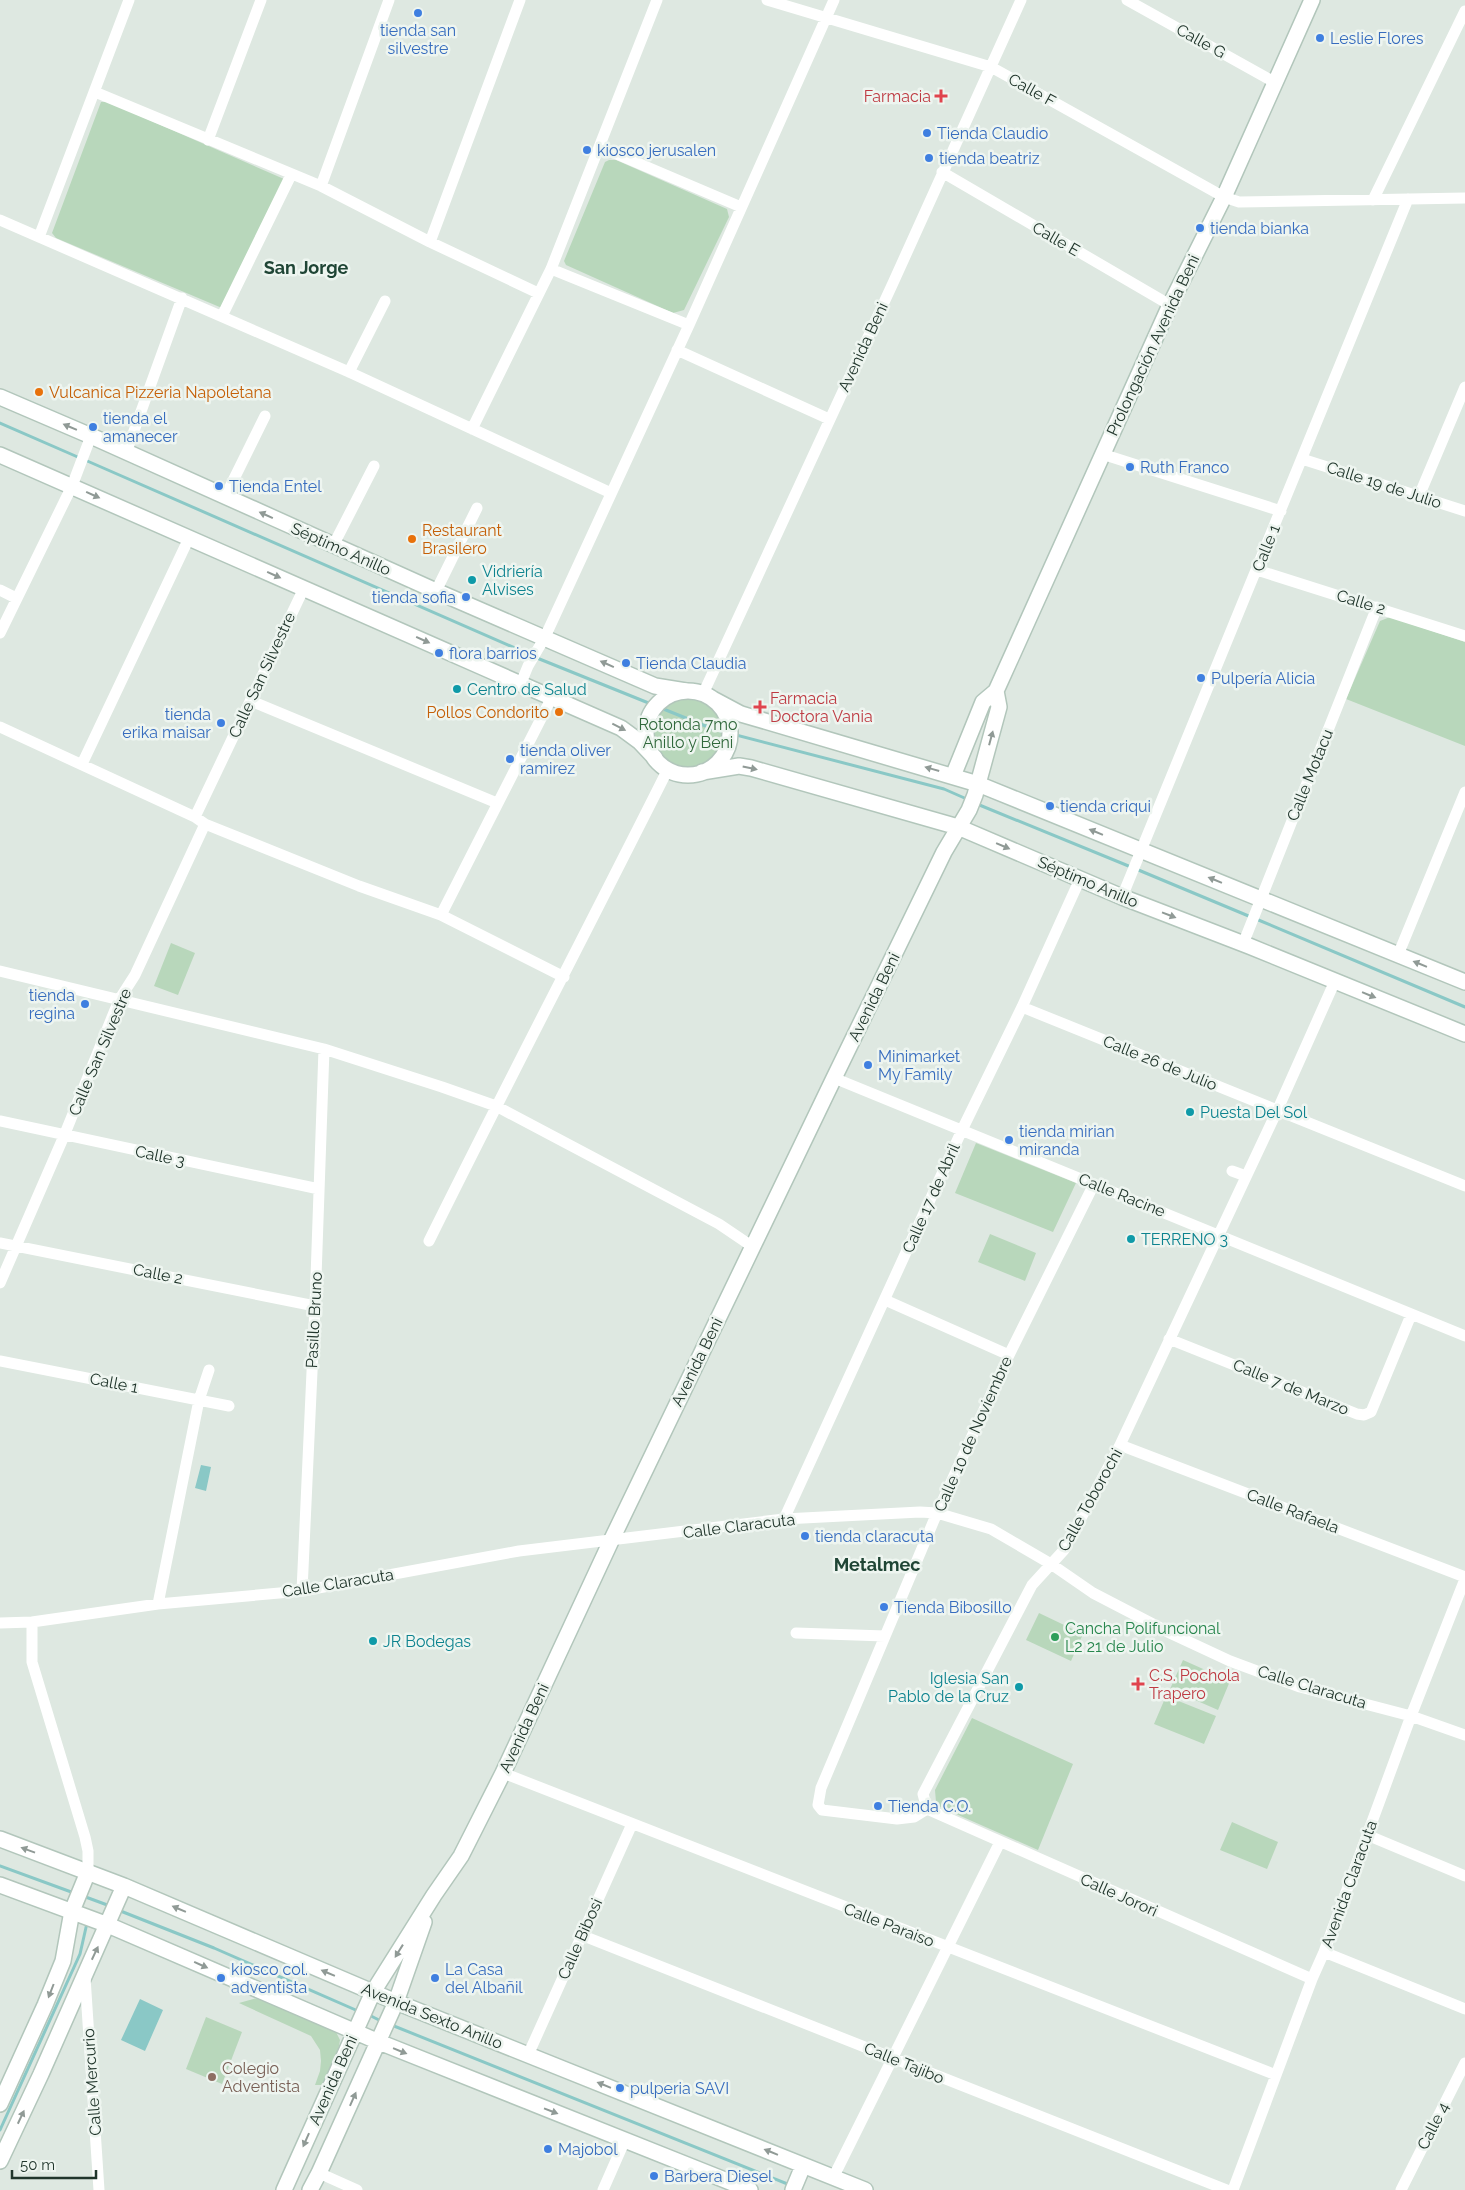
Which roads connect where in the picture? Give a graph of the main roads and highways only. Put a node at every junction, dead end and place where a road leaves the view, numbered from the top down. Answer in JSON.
{"nodes":[{"id":1,"x":1312,"y":0,"type":"edge"},
{"id":2,"x":0,"y":397,"type":"edge"},
{"id":3,"x":0,"y":455,"type":"edge"},
{"id":4,"x":686,"y":691,"type":"junction"},
{"id":5,"x":996,"y":691,"type":"junction"},
{"id":6,"x":707,"y":696,"type":"junction"},
{"id":7,"x":654,"y":758,"type":"junction"},
{"id":8,"x":702,"y":772,"type":"junction"},
{"id":9,"x":953,"y":776,"type":"junction"},
{"id":10,"x":977,"y":790,"type":"junction"},
{"id":11,"x":958,"y":827,"type":"junction"},
{"id":12,"x":1465,"y":982,"type":"edge"},
{"id":13,"x":1465,"y":1034,"type":"edge"},
{"id":14,"x":0,"y":1839,"type":"edge"},
{"id":15,"x":86,"y":1876,"type":"junction"},
{"id":16,"x":0,"y":1885,"type":"edge"},
{"id":17,"x":123,"y":1890,"type":"junction"},
{"id":18,"x":434,"y":1895,"type":"junction"},
{"id":19,"x":74,"y":1906,"type":"junction"},
{"id":20,"x":111,"y":1920,"type":"junction"},
{"id":21,"x":372,"y":1995,"type":"junction"},
{"id":22,"x":395,"y":2005,"type":"junction"},
{"id":23,"x":356,"y":2029,"type":"junction"},
{"id":24,"x":380,"y":2039,"type":"junction"},
{"id":25,"x":0,"y":2104,"type":"edge"},
{"id":26,"x":0,"y":2161,"type":"edge"},
{"id":27,"x":798,"y":2178,"type":"edge"},
{"id":28,"x":314,"y":2185,"type":"edge"},
{"id":29,"x":284,"y":2190,"type":"edge"},
{"id":30,"x":749,"y":2190,"type":"edge"},
{"id":31,"x":865,"y":2190,"type":"edge"}],
"edges":[{"from":1,"to":5,"type":"main road","name":"Prolongación Avenida Beni"},
{"from":4,"to":2,"type":"main road","name":"Séptimo Anillo","one_way":true},
{"from":3,"to":7,"type":"main road","one_way":true},
{"from":4,"to":6,"type":"main road"},
{"from":4,"to":7,"type":"main road"},
{"from":5,"to":9,"type":"main road","name":"Prolongación Avenida Beni"},
{"from":10,"to":5,"type":"main road","name":"Prolongación Avenida Beni","one_way":true},
{"from":6,"to":8,"type":"main road"},
{"from":9,"to":6,"type":"main road","one_way":true},
{"from":7,"to":8,"type":"main road"},
{"from":8,"to":11,"type":"main road","name":"Séptimo Anillo","one_way":true},
{"from":9,"to":10,"type":"main road"},
{"from":10,"to":11,"type":"main road","name":"Prolongación Avenida Beni"},
{"from":12,"to":10,"type":"main road","one_way":true},
{"from":11,"to":13,"type":"main road","name":"Séptimo Anillo","one_way":true},
{"from":11,"to":18,"type":"main road","name":"Avenida Beni"},
{"from":15,"to":14,"type":"main road","name":"Avenida Sexto Anillo","one_way":true},
{"from":15,"to":17,"type":"main road","name":"Avenida Sexto Anillo"},
{"from":15,"to":19,"type":"main road"},
{"from":16,"to":19,"type":"main road"},
{"from":17,"to":20,"type":"main road"},
{"from":21,"to":17,"type":"main road","name":"Avenida Sexto Anillo","one_way":true},
{"from":18,"to":21,"type":"main road","name":"Avenida Beni","one_way":true},
{"from":18,"to":22,"type":"main road","name":"Avenida Beni"},
{"from":19,"to":20,"type":"main road"},
{"from":19,"to":25,"type":"main road","one_way":true},
{"from":20,"to":23,"type":"main road","one_way":true},
{"from":26,"to":20,"type":"main road","one_way":true},
{"from":21,"to":22,"type":"main road","name":"Avenida Sexto Anillo"},
{"from":21,"to":23,"type":"main road","name":"Avenida Beni"},
{"from":22,"to":24,"type":"main road","name":"Avenida Beni"},
{"from":27,"to":22,"type":"main road","name":"Avenida Sexto Anillo","one_way":true},
{"from":23,"to":24,"type":"main road"},
{"from":23,"to":29,"type":"main road","name":"Avenida Beni","one_way":true},
{"from":28,"to":24,"type":"main road","name":"Avenida Beni","one_way":true},
{"from":24,"to":30,"type":"main road","one_way":true},
{"from":27,"to":31,"type":"main road","name":"Avenida Sexto Anillo"}]}
